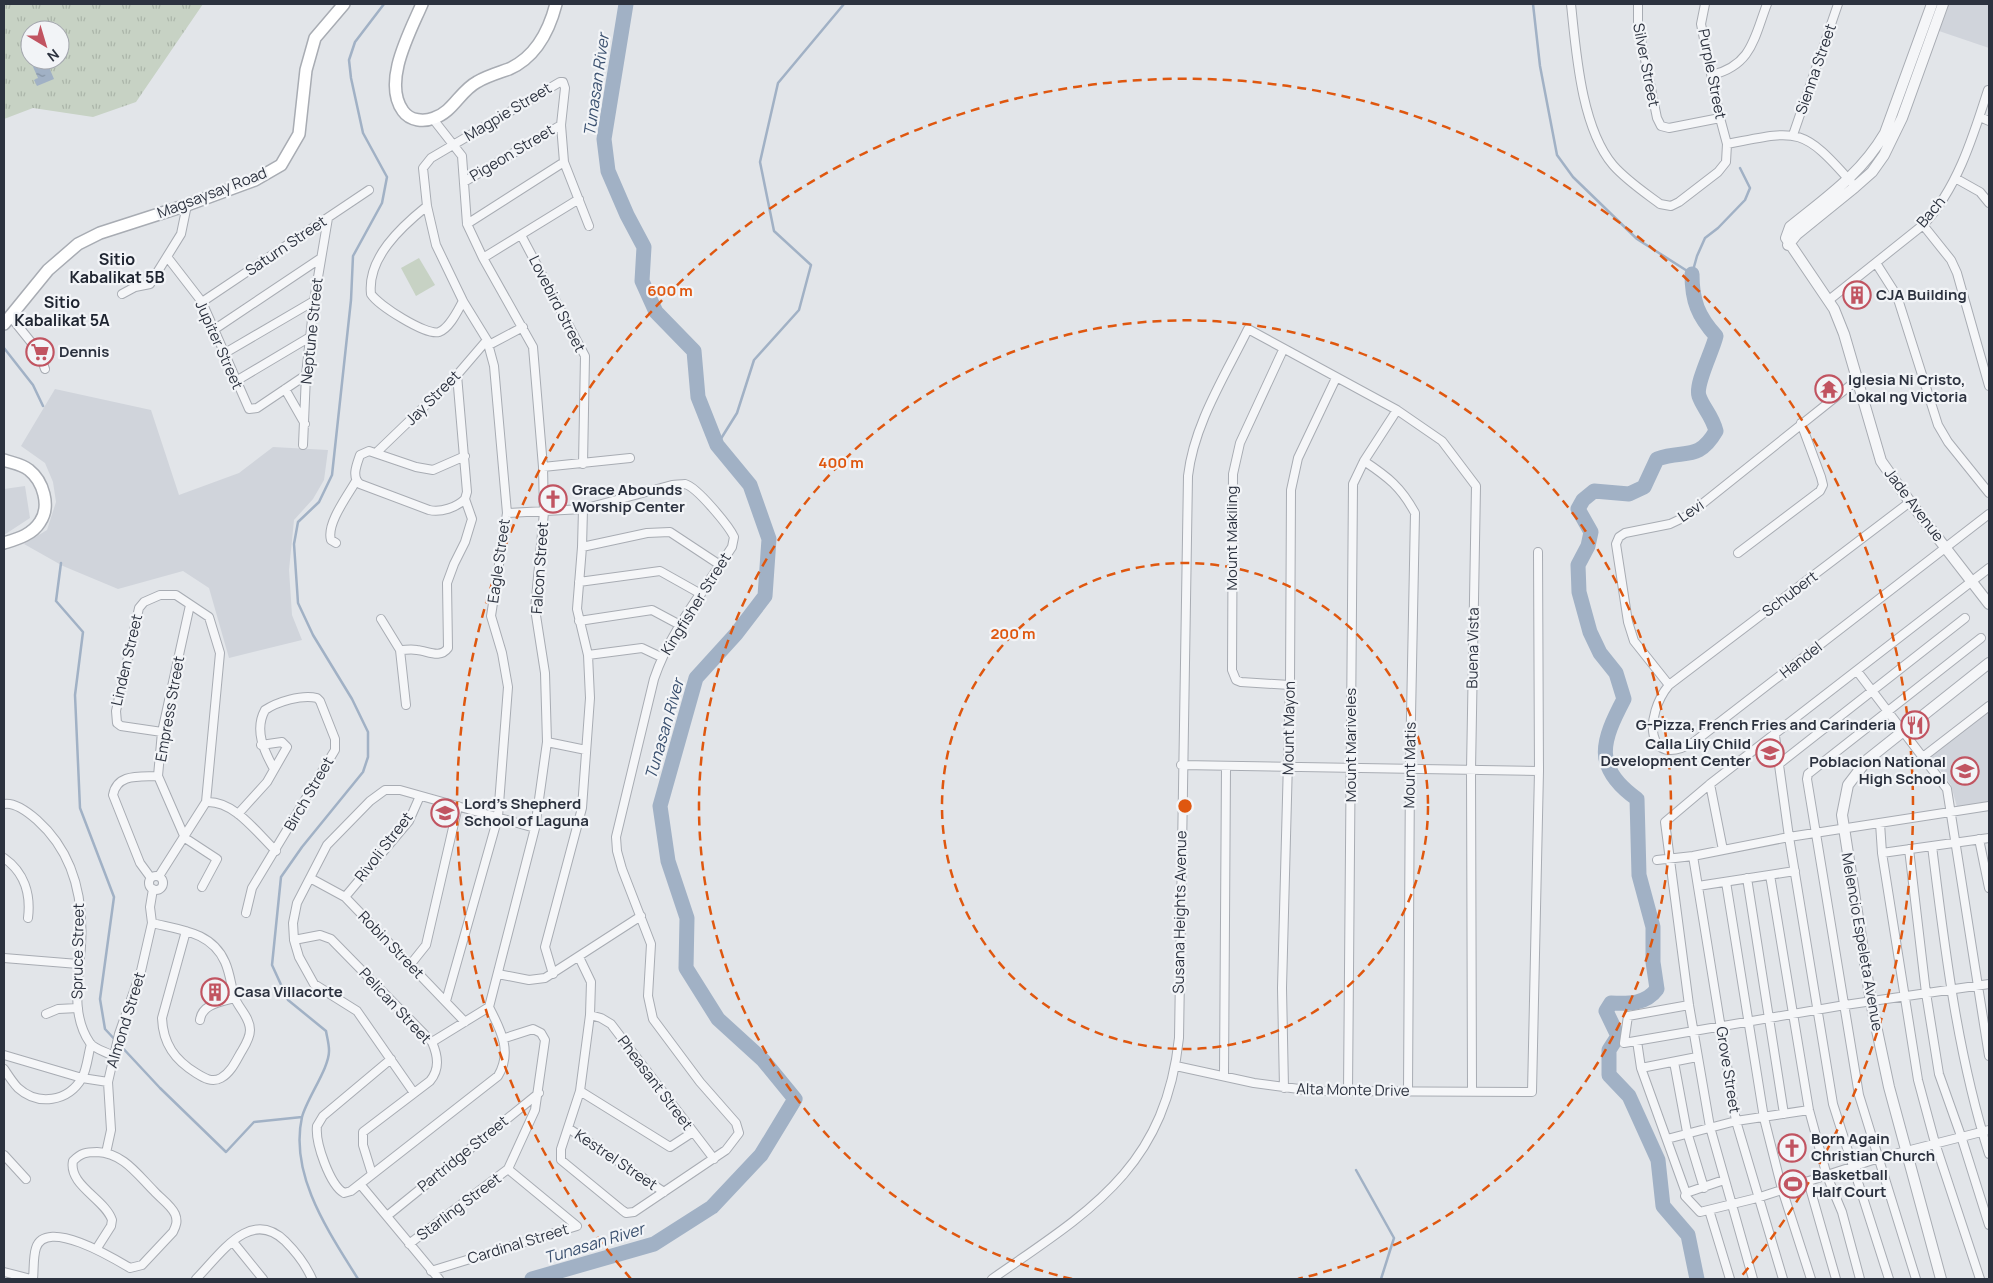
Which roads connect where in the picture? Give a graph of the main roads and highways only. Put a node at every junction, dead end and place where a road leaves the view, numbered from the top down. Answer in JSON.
{"nodes":[{"id":1,"x":344,"y":4,"type":"edge"},
{"id":2,"x":422,"y":4,"type":"edge"},
{"id":3,"x":556,"y":4,"type":"edge"},
{"id":4,"x":7,"y":320,"type":"edge"},
{"id":5,"x":4,"y":460,"type":"edge"},
{"id":6,"x":4,"y":543,"type":"edge"}],
"edges":[{"from":1,"to":4,"type":"main road","name":"Magsaysay Road"},
{"from":2,"to":3,"type":"main road"},
{"from":5,"to":6,"type":"main road"}]}
